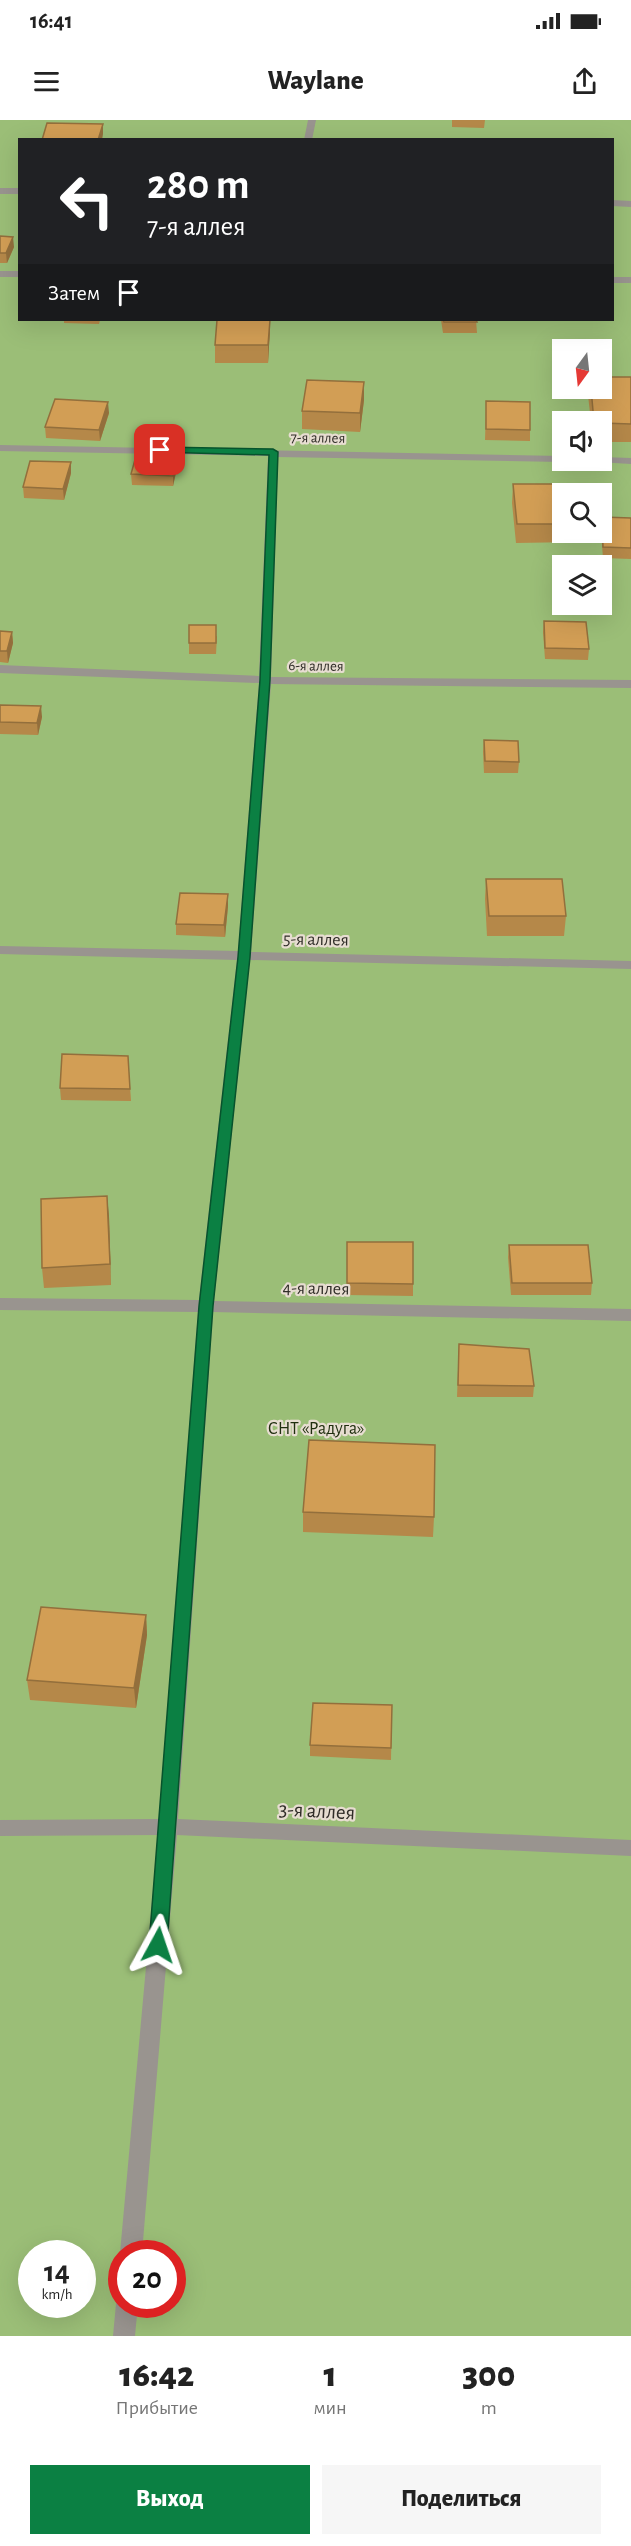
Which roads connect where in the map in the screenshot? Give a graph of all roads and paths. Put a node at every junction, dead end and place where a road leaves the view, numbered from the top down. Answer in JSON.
{"nodes":[{"id":1,"x":312,"y":120,"type":"edge"},
{"id":2,"x":308,"y":138,"type":"edge"},
{"id":3,"x":0,"y":190,"type":"edge"},
{"id":4,"x":18,"y":191,"type":"edge"},
{"id":5,"x":614,"y":203,"type":"edge"},
{"id":6,"x":631,"y":204,"type":"edge"},
{"id":7,"x":0,"y":274,"type":"edge"},
{"id":8,"x":18,"y":274,"type":"edge"},
{"id":9,"x":614,"y":280,"type":"edge"},
{"id":10,"x":631,"y":280,"type":"edge"},
{"id":11,"x":0,"y":448,"type":"edge"},
{"id":12,"x":273,"y":452,"type":"junction"},
{"id":13,"x":552,"y":459,"type":"edge"},
{"id":14,"x":612,"y":460,"type":"edge"},
{"id":15,"x":631,"y":461,"type":"edge"},
{"id":16,"x":0,"y":669,"type":"edge"},
{"id":17,"x":265,"y":680,"type":"junction"},
{"id":18,"x":631,"y":684,"type":"edge"},
{"id":19,"x":0,"y":950,"type":"edge"},
{"id":20,"x":244,"y":957,"type":"junction"},
{"id":21,"x":631,"y":965,"type":"edge"},
{"id":22,"x":0,"y":1304,"type":"edge"},
{"id":23,"x":206,"y":1306,"type":"junction"},
{"id":24,"x":631,"y":1315,"type":"edge"},
{"id":25,"x":0,"y":1827,"type":"edge"},
{"id":26,"x":168,"y":1827,"type":"junction"},
{"id":27,"x":631,"y":1848,"type":"edge"},
{"id":28,"x":133,"y":2240,"type":"edge"},
{"id":29,"x":126,"y":2318,"type":"edge"},
{"id":30,"x":124,"y":2336,"type":"edge"}],
"edges":[{"from":1,"to":2,"type":"lane"},
{"from":3,"to":4,"type":"lane"},
{"from":5,"to":6,"type":"lane"},
{"from":7,"to":8,"type":"lane"},
{"from":9,"to":10,"type":"lane"},
{"from":11,"to":12,"type":"lane","name":"7-я аллея"},
{"from":12,"to":13,"type":"lane","name":"7-я аллея"},
{"from":12,"to":17,"type":"lane"},
{"from":14,"to":15,"type":"lane"},
{"from":16,"to":17,"type":"lane","name":"6-я аллея"},
{"from":17,"to":18,"type":"lane","name":"6-я аллея"},
{"from":17,"to":20,"type":"lane"},
{"from":19,"to":20,"type":"lane","name":"5-я аллея"},
{"from":20,"to":21,"type":"lane","name":"5-я аллея"},
{"from":20,"to":23,"type":"lane"},
{"from":22,"to":23,"type":"lane","name":"4-я аллея"},
{"from":23,"to":24,"type":"lane","name":"4-я аллея"},
{"from":23,"to":26,"type":"lane"},
{"from":25,"to":26,"type":"lane","name":"3-я аллея"},
{"from":26,"to":27,"type":"lane","name":"3-я аллея"},
{"from":26,"to":28,"type":"lane"},
{"from":29,"to":30,"type":"lane"}]}
